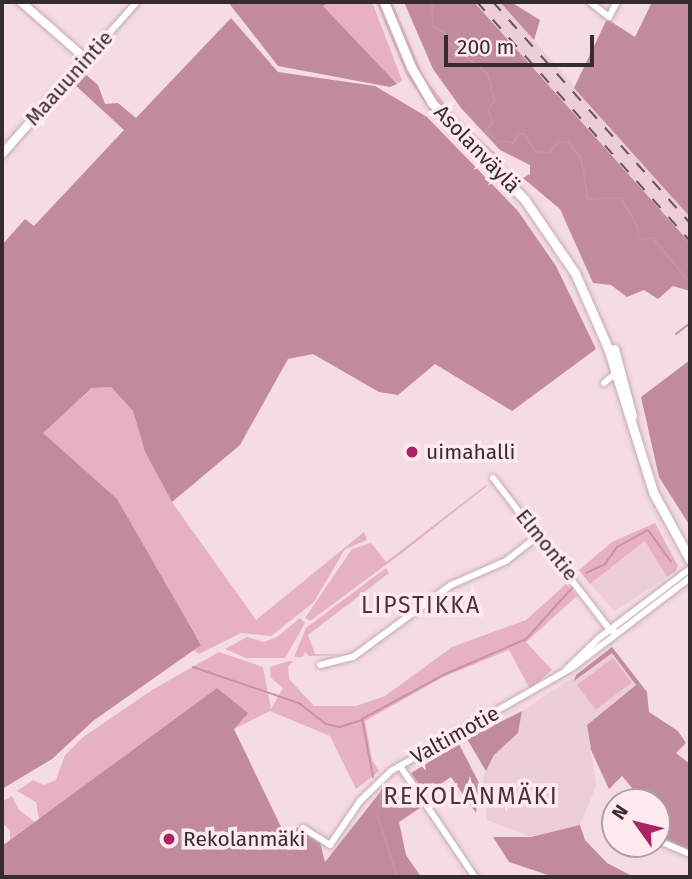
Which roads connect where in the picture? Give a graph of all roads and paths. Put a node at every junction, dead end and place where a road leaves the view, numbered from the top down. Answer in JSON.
{"nodes":[{"id":1,"x":21,"y":2,"type":"edge"},
{"id":2,"x":137,"y":2,"type":"edge"},
{"id":3,"x":384,"y":2,"type":"edge"},
{"id":4,"x":590,"y":2,"type":"edge"},
{"id":5,"x":617,"y":2,"type":"edge"},
{"id":6,"x":86,"y":59,"type":"junction"},
{"id":7,"x":2,"y":154,"type":"edge"},
{"id":8,"x":493,"y":478,"type":"dead end"},
{"id":9,"x":663,"y":512,"type":"junction"},
{"id":10,"x":539,"y":535,"type":"junction"},
{"id":11,"x":690,"y":550,"type":"edge"},
{"id":12,"x":690,"y":560,"type":"edge"},
{"id":13,"x":690,"y":569,"type":"edge"},
{"id":14,"x":690,"y":578,"type":"edge"},
{"id":15,"x":614,"y":629,"type":"junction"},
{"id":16,"x":320,"y":665,"type":"dead end"},
{"id":17,"x":400,"y":766,"type":"junction"},
{"id":18,"x":303,"y":828,"type":"dead end"},
{"id":19,"x":671,"y":846,"type":"edge"},
{"id":20,"x":690,"y":854,"type":"edge"},
{"id":21,"x":475,"y":877,"type":"edge"}],
"edges":[{"from":1,"to":6,"type":"street"},
{"from":2,"to":6,"type":"street","name":"Maauunintie"},
{"from":3,"to":9,"type":"main road","name":"Asolanväylä"},
{"from":4,"to":5,"type":"street"},
{"from":6,"to":7,"type":"street","name":"Maauunintie"},
{"from":8,"to":10,"type":"street","name":"Elmontie"},
{"from":9,"to":11,"type":"main road","name":"Asolanväylä"},
{"from":9,"to":12,"type":"main road","name":"Asolanväylä"},
{"from":10,"to":15,"type":"street","name":"Elmontie"},
{"from":10,"to":16,"type":"street"},
{"from":13,"to":15,"type":"street","name":"Valtimotie"},
{"from":14,"to":15,"type":"street","name":"Valtimotie"},
{"from":15,"to":17,"type":"street","name":"Valtimotie"},
{"from":17,"to":18,"type":"street","name":"Valtimotie"},
{"from":17,"to":21,"type":"street"},
{"from":19,"to":20,"type":"street"}]}
